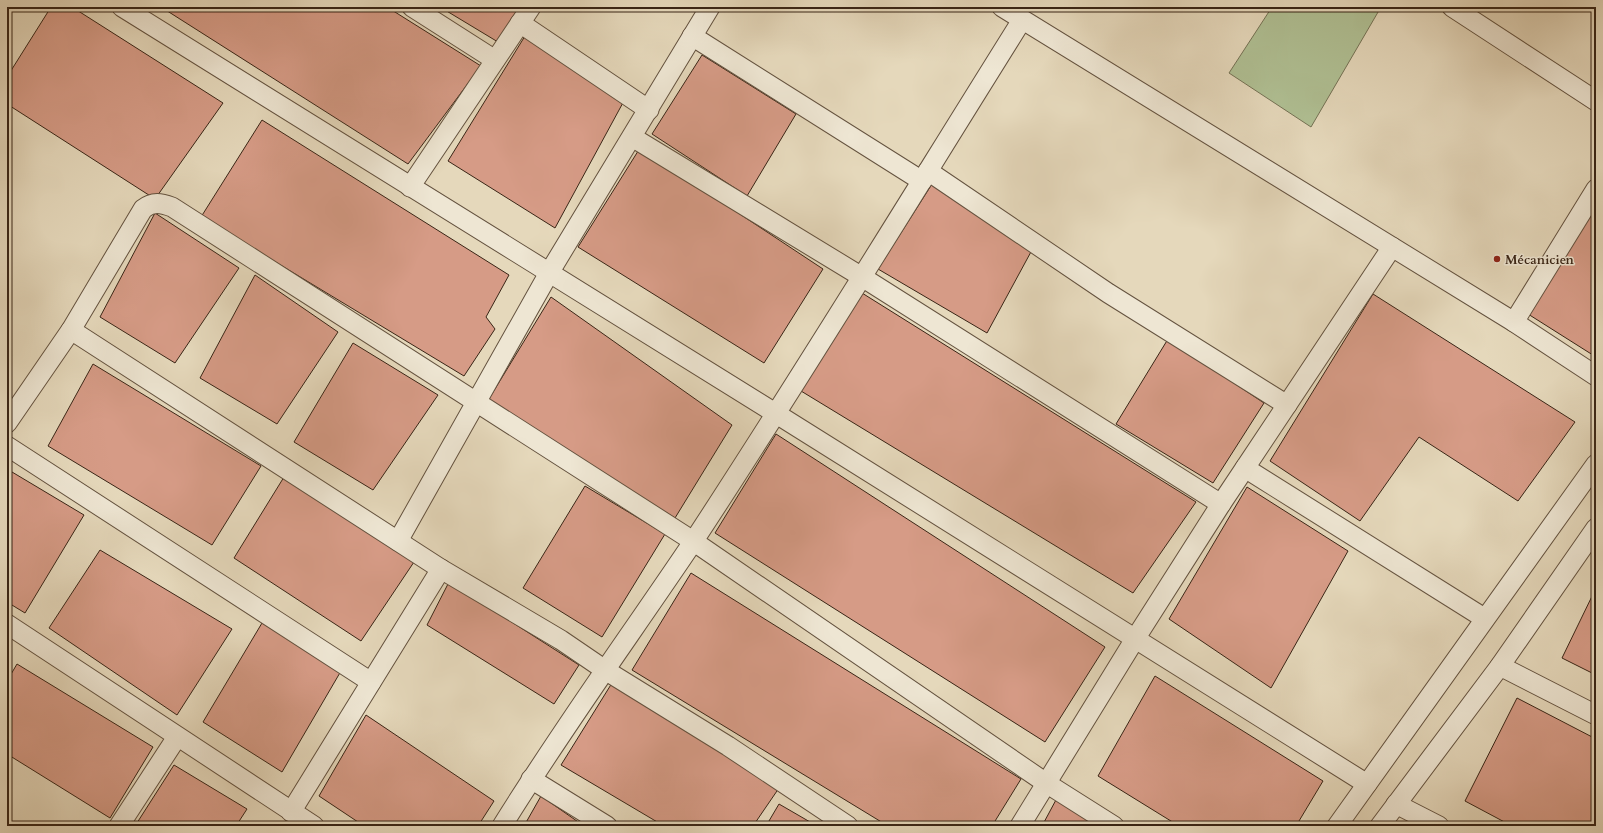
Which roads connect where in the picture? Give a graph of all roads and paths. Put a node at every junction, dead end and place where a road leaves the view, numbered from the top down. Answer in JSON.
{"nodes":[{"id":1,"x":122,"y":7,"type":"edge"},
{"id":2,"x":412,"y":7,"type":"edge"},
{"id":3,"x":531,"y":7,"type":"edge"},
{"id":4,"x":710,"y":7,"type":"edge"},
{"id":5,"x":1002,"y":7,"type":"edge"},
{"id":6,"x":1452,"y":7,"type":"edge"},
{"id":7,"x":1022,"y":20,"type":"junction"},
{"id":8,"x":520,"y":23,"type":"junction"},
{"id":9,"x":692,"y":36,"type":"junction"},
{"id":10,"x":495,"y":60,"type":"junction"},
{"id":11,"x":1596,"y":101,"type":"edge"},
{"id":12,"x":649,"y":110,"type":"junction"},
{"id":13,"x":632,"y":137,"type":"junction"},
{"id":14,"x":925,"y":176,"type":"junction"},
{"id":15,"x":410,"y":187,"type":"junction"},
{"id":16,"x":1596,"y":189,"type":"edge"},
{"id":17,"x":1392,"y":247,"type":"junction"},
{"id":18,"x":549,"y":274,"type":"junction"},
{"id":19,"x":862,"y":277,"type":"junction"},
{"id":20,"x":1514,"y":322,"type":"junction"},
{"id":21,"x":71,"y":330,"type":"junction"},
{"id":22,"x":1596,"y":376,"type":"edge"},
{"id":23,"x":476,"y":401,"type":"junction"},
{"id":24,"x":1287,"y":405,"type":"junction"},
{"id":25,"x":775,"y":413,"type":"junction"},
{"id":26,"x":7,"y":423,"type":"edge"},
{"id":27,"x":7,"y":446,"type":"edge"},
{"id":28,"x":1596,"y":464,"type":"edge"},
{"id":29,"x":1245,"y":468,"type":"junction"},
{"id":30,"x":1221,"y":504,"type":"junction"},
{"id":31,"x":1596,"y":528,"type":"edge"},
{"id":32,"x":693,"y":540,"type":"junction"},
{"id":33,"x":398,"y":541,"type":"junction"},
{"id":34,"x":441,"y":569,"type":"junction"},
{"id":35,"x":1484,"y":618,"type":"junction"},
{"id":36,"x":7,"y":624,"type":"edge"},
{"id":37,"x":1135,"y":639,"type":"junction"},
{"id":38,"x":1500,"y":666,"type":"junction"},
{"id":39,"x":605,"y":670,"type":"junction"},
{"id":40,"x":371,"y":682,"type":"junction"},
{"id":41,"x":1596,"y":715,"type":"edge"},
{"id":42,"x":177,"y":736,"type":"junction"},
{"id":43,"x":531,"y":778,"type":"junction"},
{"id":44,"x":1046,"y":783,"type":"junction"},
{"id":45,"x":1367,"y":784,"type":"junction"},
{"id":46,"x":1396,"y":804,"type":"junction"},
{"id":47,"x":291,"y":812,"type":"junction"},
{"id":48,"x":119,"y":826,"type":"edge"},
{"id":49,"x":314,"y":826,"type":"edge"},
{"id":50,"x":502,"y":826,"type":"edge"},
{"id":51,"x":607,"y":826,"type":"edge"},
{"id":52,"x":848,"y":826,"type":"edge"},
{"id":53,"x":1020,"y":826,"type":"edge"},
{"id":54,"x":1114,"y":826,"type":"edge"},
{"id":55,"x":1337,"y":826,"type":"edge"},
{"id":56,"x":1380,"y":826,"type":"edge"},
{"id":57,"x":1439,"y":826,"type":"edge"}],
"edges":[{"from":1,"to":15,"type":"street"},
{"from":2,"to":10,"type":"street"},
{"from":3,"to":8,"type":"street"},
{"from":4,"to":9,"type":"street"},
{"from":5,"to":7,"type":"street"},
{"from":6,"to":11,"type":"street"},
{"from":7,"to":14,"type":"street"},
{"from":7,"to":17,"type":"street"},
{"from":8,"to":10,"type":"street"},
{"from":8,"to":12,"type":"street"},
{"from":9,"to":12,"type":"street"},
{"from":9,"to":14,"type":"street"},
{"from":10,"to":15,"type":"street"},
{"from":12,"to":13,"type":"street"},
{"from":13,"to":18,"type":"street"},
{"from":13,"to":19,"type":"street"},
{"from":14,"to":19,"type":"street"},
{"from":14,"to":24,"type":"street"},
{"from":15,"to":18,"type":"street"},
{"from":16,"to":20,"type":"street"},
{"from":17,"to":20,"type":"street"},
{"from":17,"to":24,"type":"street"},
{"from":18,"to":23,"type":"street"},
{"from":18,"to":25,"type":"street"},
{"from":19,"to":25,"type":"street"},
{"from":19,"to":30,"type":"street"},
{"from":20,"to":22,"type":"street"},
{"from":21,"to":23,"type":"street"},
{"from":21,"to":26,"type":"street"},
{"from":21,"to":33,"type":"street"},
{"from":23,"to":32,"type":"street"},
{"from":23,"to":33,"type":"street"},
{"from":24,"to":29,"type":"street"},
{"from":25,"to":32,"type":"street"},
{"from":25,"to":37,"type":"street"},
{"from":27,"to":40,"type":"street"},
{"from":28,"to":35,"type":"street"},
{"from":29,"to":30,"type":"street"},
{"from":29,"to":35,"type":"street"},
{"from":30,"to":37,"type":"street"},
{"from":31,"to":38,"type":"street"},
{"from":32,"to":39,"type":"street"},
{"from":32,"to":44,"type":"street"},
{"from":33,"to":34,"type":"street"},
{"from":34,"to":39,"type":"street"},
{"from":34,"to":40,"type":"street"},
{"from":35,"to":45,"type":"street"},
{"from":36,"to":42,"type":"street"},
{"from":37,"to":44,"type":"street"},
{"from":37,"to":45,"type":"street"},
{"from":38,"to":41,"type":"street"},
{"from":38,"to":46,"type":"street"},
{"from":39,"to":43,"type":"street"},
{"from":39,"to":52,"type":"street"},
{"from":40,"to":47,"type":"street"},
{"from":42,"to":47,"type":"street"},
{"from":42,"to":48,"type":"street"},
{"from":43,"to":50,"type":"street"},
{"from":43,"to":51,"type":"street"},
{"from":44,"to":53,"type":"street"},
{"from":44,"to":54,"type":"street"},
{"from":45,"to":55,"type":"street"},
{"from":46,"to":56,"type":"street"},
{"from":46,"to":57,"type":"street"},
{"from":47,"to":49,"type":"street"}]}
